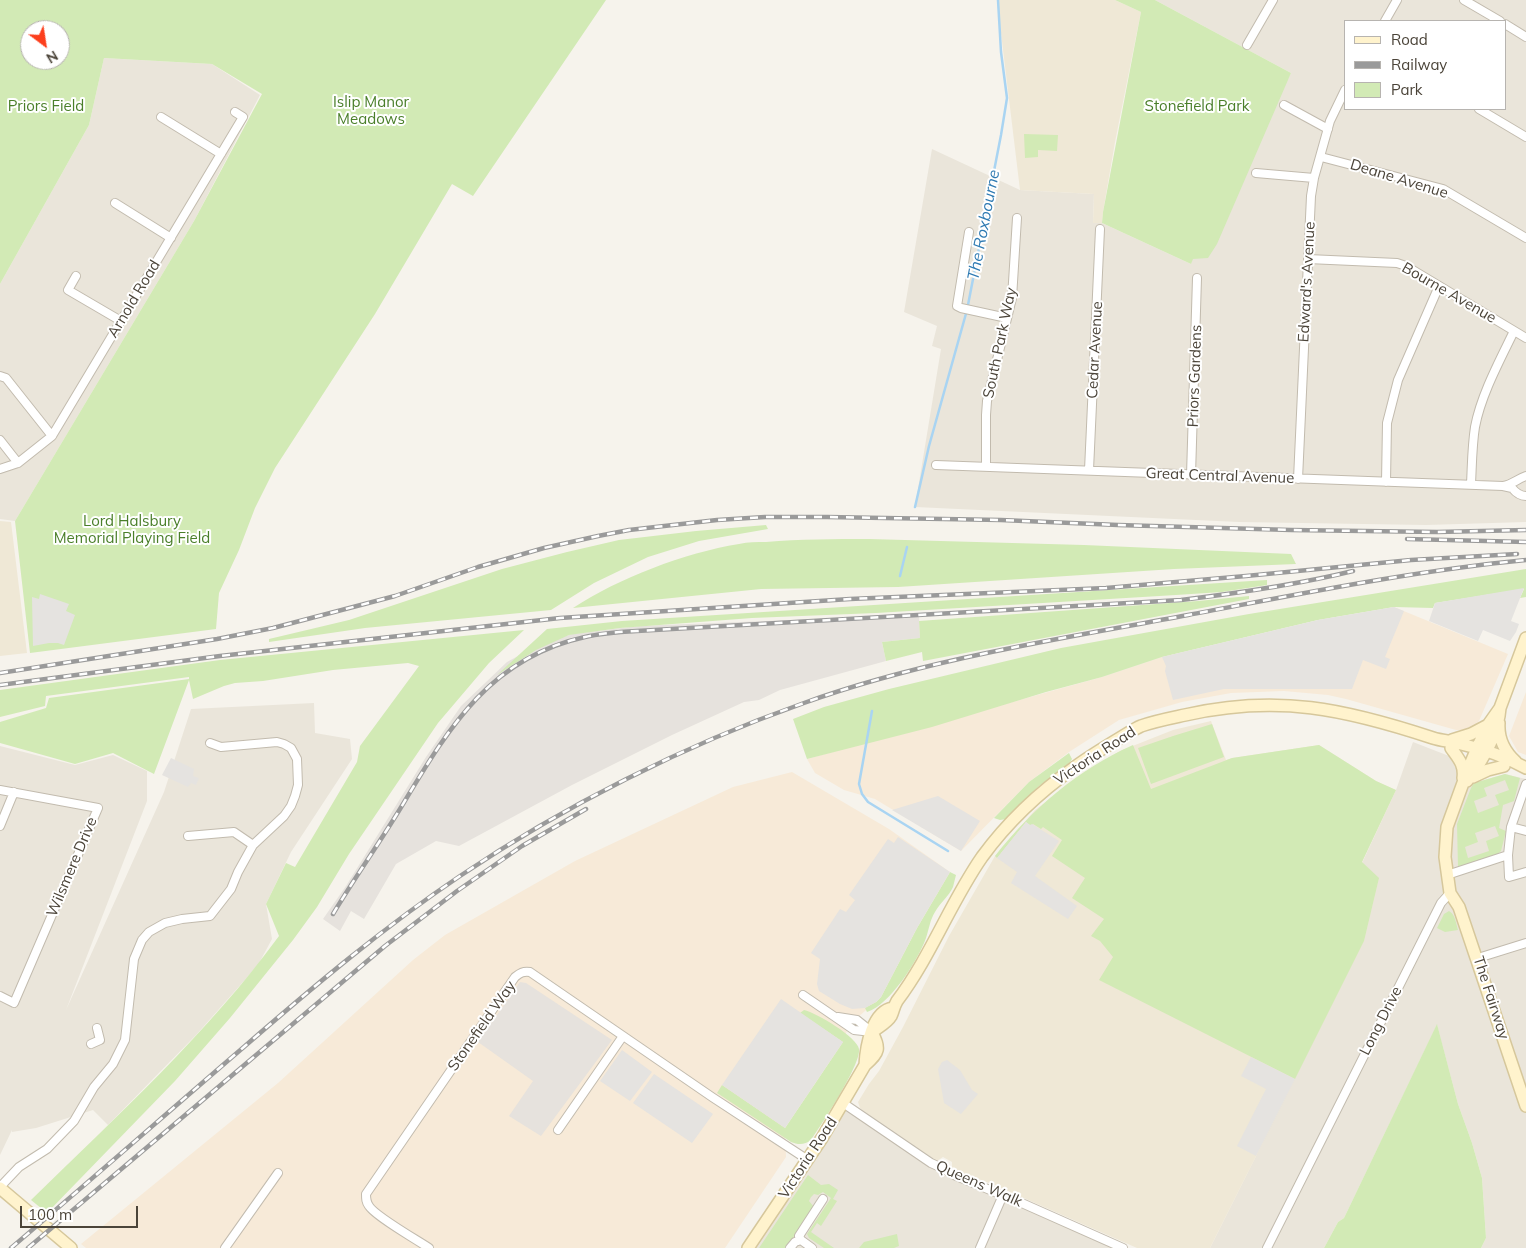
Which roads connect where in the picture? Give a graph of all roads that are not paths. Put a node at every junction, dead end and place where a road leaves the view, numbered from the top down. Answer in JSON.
{"nodes":[{"id":1,"x":1273,"y":0,"type":"edge"},
{"id":2,"x":1398,"y":0,"type":"edge"},
{"id":3,"x":1464,"y":0,"type":"edge"},
{"id":4,"x":1386,"y":20,"type":"edge"},
{"id":5,"x":1498,"y":20,"type":"edge"},
{"id":6,"x":1506,"y":25,"type":"edge"},
{"id":7,"x":1526,"y":37,"type":"edge"},
{"id":8,"x":1248,"y":45,"type":"dead end"},
{"id":9,"x":1344,"y":92,"type":"edge"},
{"id":10,"x":1284,"y":105,"type":"dead end"},
{"id":11,"x":1481,"y":110,"type":"edge"},
{"id":12,"x":235,"y":112,"type":"dead end"},
{"id":13,"x":161,"y":117,"type":"dead end"},
{"id":14,"x":1328,"y":129,"type":"junction"},
{"id":15,"x":1526,"y":137,"type":"edge"},
{"id":16,"x":221,"y":154,"type":"junction"},
{"id":17,"x":1320,"y":157,"type":"junction"},
{"id":18,"x":1256,"y":173,"type":"dead end"},
{"id":19,"x":1314,"y":178,"type":"junction"},
{"id":20,"x":115,"y":203,"type":"dead end"},
{"id":21,"x":1017,"y":218,"type":"dead end"},
{"id":22,"x":1100,"y":229,"type":"dead end"},
{"id":23,"x":969,"y":232,"type":"dead end"},
{"id":24,"x":171,"y":238,"type":"junction"},
{"id":25,"x":1526,"y":238,"type":"edge"},
{"id":26,"x":1308,"y":259,"type":"junction"},
{"id":27,"x":76,"y":276,"type":"dead end"},
{"id":28,"x":1198,"y":278,"type":"dead end"},
{"id":29,"x":1439,"y":286,"type":"junction"},
{"id":30,"x":1007,"y":318,"type":"junction"},
{"id":31,"x":121,"y":322,"type":"junction"},
{"id":32,"x":1514,"y":331,"type":"junction"},
{"id":33,"x":1526,"y":338,"type":"edge"},
{"id":34,"x":0,"y":376,"type":"edge"},
{"id":35,"x":52,"y":436,"type":"junction"},
{"id":36,"x":0,"y":440,"type":"edge"},
{"id":37,"x":18,"y":463,"type":"junction"},
{"id":38,"x":936,"y":465,"type":"dead end"},
{"id":39,"x":986,"y":467,"type":"junction"},
{"id":40,"x":0,"y":470,"type":"edge"},
{"id":41,"x":1088,"y":470,"type":"junction"},
{"id":42,"x":1191,"y":475,"type":"junction"},
{"id":43,"x":1526,"y":476,"type":"edge"},
{"id":44,"x":1298,"y":479,"type":"junction"},
{"id":45,"x":1386,"y":482,"type":"junction"},
{"id":46,"x":1471,"y":484,"type":"junction"},
{"id":47,"x":1503,"y":486,"type":"junction"},
{"id":48,"x":1526,"y":496,"type":"edge"},
{"id":49,"x":1526,"y":638,"type":"edge"},
{"id":50,"x":1500,"y":713,"type":"junction"},
{"id":51,"x":1488,"y":725,"type":"junction"},
{"id":52,"x":1446,"y":743,"type":"junction"},
{"id":53,"x":210,"y":744,"type":"dead end"},
{"id":54,"x":1480,"y":753,"type":"junction"},
{"id":55,"x":1504,"y":766,"type":"junction"},
{"id":56,"x":1523,"y":766,"type":"edge"},
{"id":57,"x":1464,"y":783,"type":"junction"},
{"id":58,"x":1526,"y":784,"type":"edge"},
{"id":59,"x":0,"y":790,"type":"edge"},
{"id":60,"x":14,"y":792,"type":"junction"},
{"id":61,"x":0,"y":826,"type":"edge"},
{"id":62,"x":1512,"y":827,"type":"junction"},
{"id":63,"x":1526,"y":831,"type":"edge"},
{"id":64,"x":188,"y":836,"type":"dead end"},
{"id":65,"x":253,"y":845,"type":"junction"},
{"id":66,"x":1508,"y":855,"type":"junction"},
{"id":67,"x":1526,"y":872,"type":"edge"},
{"id":68,"x":1447,"y":874,"type":"junction"},
{"id":69,"x":1450,"y":893,"type":"junction"},
{"id":70,"x":1526,"y":942,"type":"edge"},
{"id":71,"x":1478,"y":958,"type":"junction"},
{"id":72,"x":803,"y":995,"type":"dead end"},
{"id":73,"x":0,"y":996,"type":"edge"},
{"id":74,"x":97,"y":1028,"type":"dead end"},
{"id":75,"x":872,"y":1032,"type":"junction"},
{"id":76,"x":623,"y":1036,"type":"junction"},
{"id":77,"x":91,"y":1044,"type":"dead end"},
{"id":78,"x":843,"y":1103,"type":"junction"},
{"id":79,"x":1526,"y":1106,"type":"edge"},
{"id":80,"x":558,"y":1130,"type":"dead end"},
{"id":81,"x":808,"y":1160,"type":"junction"},
{"id":82,"x":278,"y":1173,"type":"dead end"},
{"id":83,"x":0,"y":1187,"type":"edge"},
{"id":84,"x":1003,"y":1195,"type":"junction"},
{"id":85,"x":823,"y":1198,"type":"dead end"},
{"id":86,"x":801,"y":1240,"type":"junction"},
{"id":87,"x":70,"y":1248,"type":"edge"},
{"id":88,"x":225,"y":1248,"type":"edge"},
{"id":89,"x":429,"y":1248,"type":"edge"},
{"id":90,"x":748,"y":1248,"type":"edge"},
{"id":91,"x":790,"y":1248,"type":"edge"},
{"id":92,"x":812,"y":1248,"type":"edge"},
{"id":93,"x":980,"y":1248,"type":"edge"},
{"id":94,"x":1123,"y":1248,"type":"edge"},
{"id":95,"x":1267,"y":1248,"type":"edge"}],
"edges":[{"from":1,"to":8,"type":"street"},
{"from":2,"to":4,"type":"street"},
{"from":3,"to":5,"type":"street"},
{"from":6,"to":7,"type":"street"},
{"from":9,"to":14,"type":"street","name":"Edward's Avenue"},
{"from":10,"to":14,"type":"street"},
{"from":11,"to":15,"type":"street"},
{"from":12,"to":16,"type":"street","name":"Arnold Road"},
{"from":13,"to":16,"type":"street"},
{"from":14,"to":17,"type":"street","name":"Edward's Avenue"},
{"from":16,"to":24,"type":"street","name":"Arnold Road"},
{"from":17,"to":19,"type":"street","name":"Edward's Avenue"},
{"from":17,"to":25,"type":"street","name":"Deane Avenue"},
{"from":18,"to":19,"type":"street"},
{"from":19,"to":26,"type":"street","name":"Edward's Avenue"},
{"from":20,"to":24,"type":"street"},
{"from":21,"to":30,"type":"street","name":"South Park Way"},
{"from":22,"to":41,"type":"street","name":"Cedar Avenue"},
{"from":23,"to":30,"type":"street"},
{"from":24,"to":31,"type":"street","name":"Arnold Road"},
{"from":26,"to":29,"type":"street","name":"Bourne Avenue"},
{"from":26,"to":44,"type":"street","name":"Edward's Avenue"},
{"from":27,"to":31,"type":"street"},
{"from":28,"to":42,"type":"street","name":"Priors Gardens"},
{"from":29,"to":32,"type":"street","name":"Bourne Avenue"},
{"from":29,"to":45,"type":"street"},
{"from":30,"to":39,"type":"street","name":"South Park Way"},
{"from":31,"to":35,"type":"street","name":"Arnold Road"},
{"from":32,"to":33,"type":"street","name":"Bourne Avenue"},
{"from":32,"to":46,"type":"street"},
{"from":34,"to":35,"type":"street"},
{"from":35,"to":37,"type":"street","name":"Arnold Road"},
{"from":36,"to":37,"type":"street"},
{"from":37,"to":40,"type":"street","name":"Arnold Road"},
{"from":38,"to":39,"type":"street","name":"Great Central Avenue"},
{"from":39,"to":41,"type":"street","name":"Great Central Avenue"},
{"from":41,"to":42,"type":"street","name":"Great Central Avenue"},
{"from":42,"to":44,"type":"street","name":"Great Central Avenue"},
{"from":43,"to":47,"type":"street","name":"Great Central Avenue"},
{"from":44,"to":45,"type":"street","name":"Great Central Avenue"},
{"from":45,"to":46,"type":"street","name":"Great Central Avenue"},
{"from":46,"to":47,"type":"street","name":"Great Central Avenue"},
{"from":47,"to":48,"type":"street","name":"Great Central Avenue"},
{"from":49,"to":50,"type":"street"},
{"from":50,"to":51,"type":"street"},
{"from":50,"to":54,"type":"street"},
{"from":50,"to":56,"type":"street"},
{"from":51,"to":52,"type":"street"},
{"from":51,"to":54,"type":"street"},
{"from":52,"to":54,"type":"street","name":"Victoria Road"},
{"from":52,"to":57,"type":"street"},
{"from":52,"to":75,"type":"street","name":"Victoria Road"},
{"from":53,"to":65,"type":"street"},
{"from":54,"to":55,"type":"street","name":"Victoria Road"},
{"from":54,"to":56,"type":"street","name":"Victoria Road"},
{"from":54,"to":57,"type":"street"},
{"from":55,"to":56,"type":"street","name":"Victoria Road"},
{"from":55,"to":57,"type":"street"},
{"from":57,"to":68,"type":"street"},
{"from":58,"to":62,"type":"street"},
{"from":59,"to":60,"type":"street","name":"Wilsmere Drive"},
{"from":60,"to":61,"type":"street"},
{"from":60,"to":73,"type":"street","name":"Wilsmere Drive"},
{"from":62,"to":63,"type":"street"},
{"from":62,"to":66,"type":"street"},
{"from":64,"to":65,"type":"street"},
{"from":65,"to":83,"type":"street"},
{"from":66,"to":67,"type":"street"},
{"from":66,"to":68,"type":"street"},
{"from":68,"to":69,"type":"street"},
{"from":69,"to":71,"type":"street","name":"The Fairway"},
{"from":69,"to":95,"type":"street","name":"Long Drive"},
{"from":70,"to":71,"type":"street"},
{"from":71,"to":79,"type":"street","name":"The Fairway"},
{"from":72,"to":75,"type":"street"},
{"from":74,"to":77,"type":"street"},
{"from":75,"to":78,"type":"street","name":"Victoria Road"},
{"from":76,"to":80,"type":"street"},
{"from":76,"to":81,"type":"street","name":"Stonefield Way"},
{"from":76,"to":89,"type":"street","name":"Stonefield Way"},
{"from":78,"to":81,"type":"street","name":"Victoria Road"},
{"from":78,"to":84,"type":"street","name":"Queens Walk"},
{"from":81,"to":90,"type":"street","name":"Victoria Road"},
{"from":82,"to":88,"type":"street"},
{"from":83,"to":87,"type":"street"},
{"from":84,"to":93,"type":"street"},
{"from":84,"to":94,"type":"street","name":"Queens Walk"},
{"from":85,"to":86,"type":"street"},
{"from":86,"to":91,"type":"street"},
{"from":86,"to":92,"type":"street"}]}
